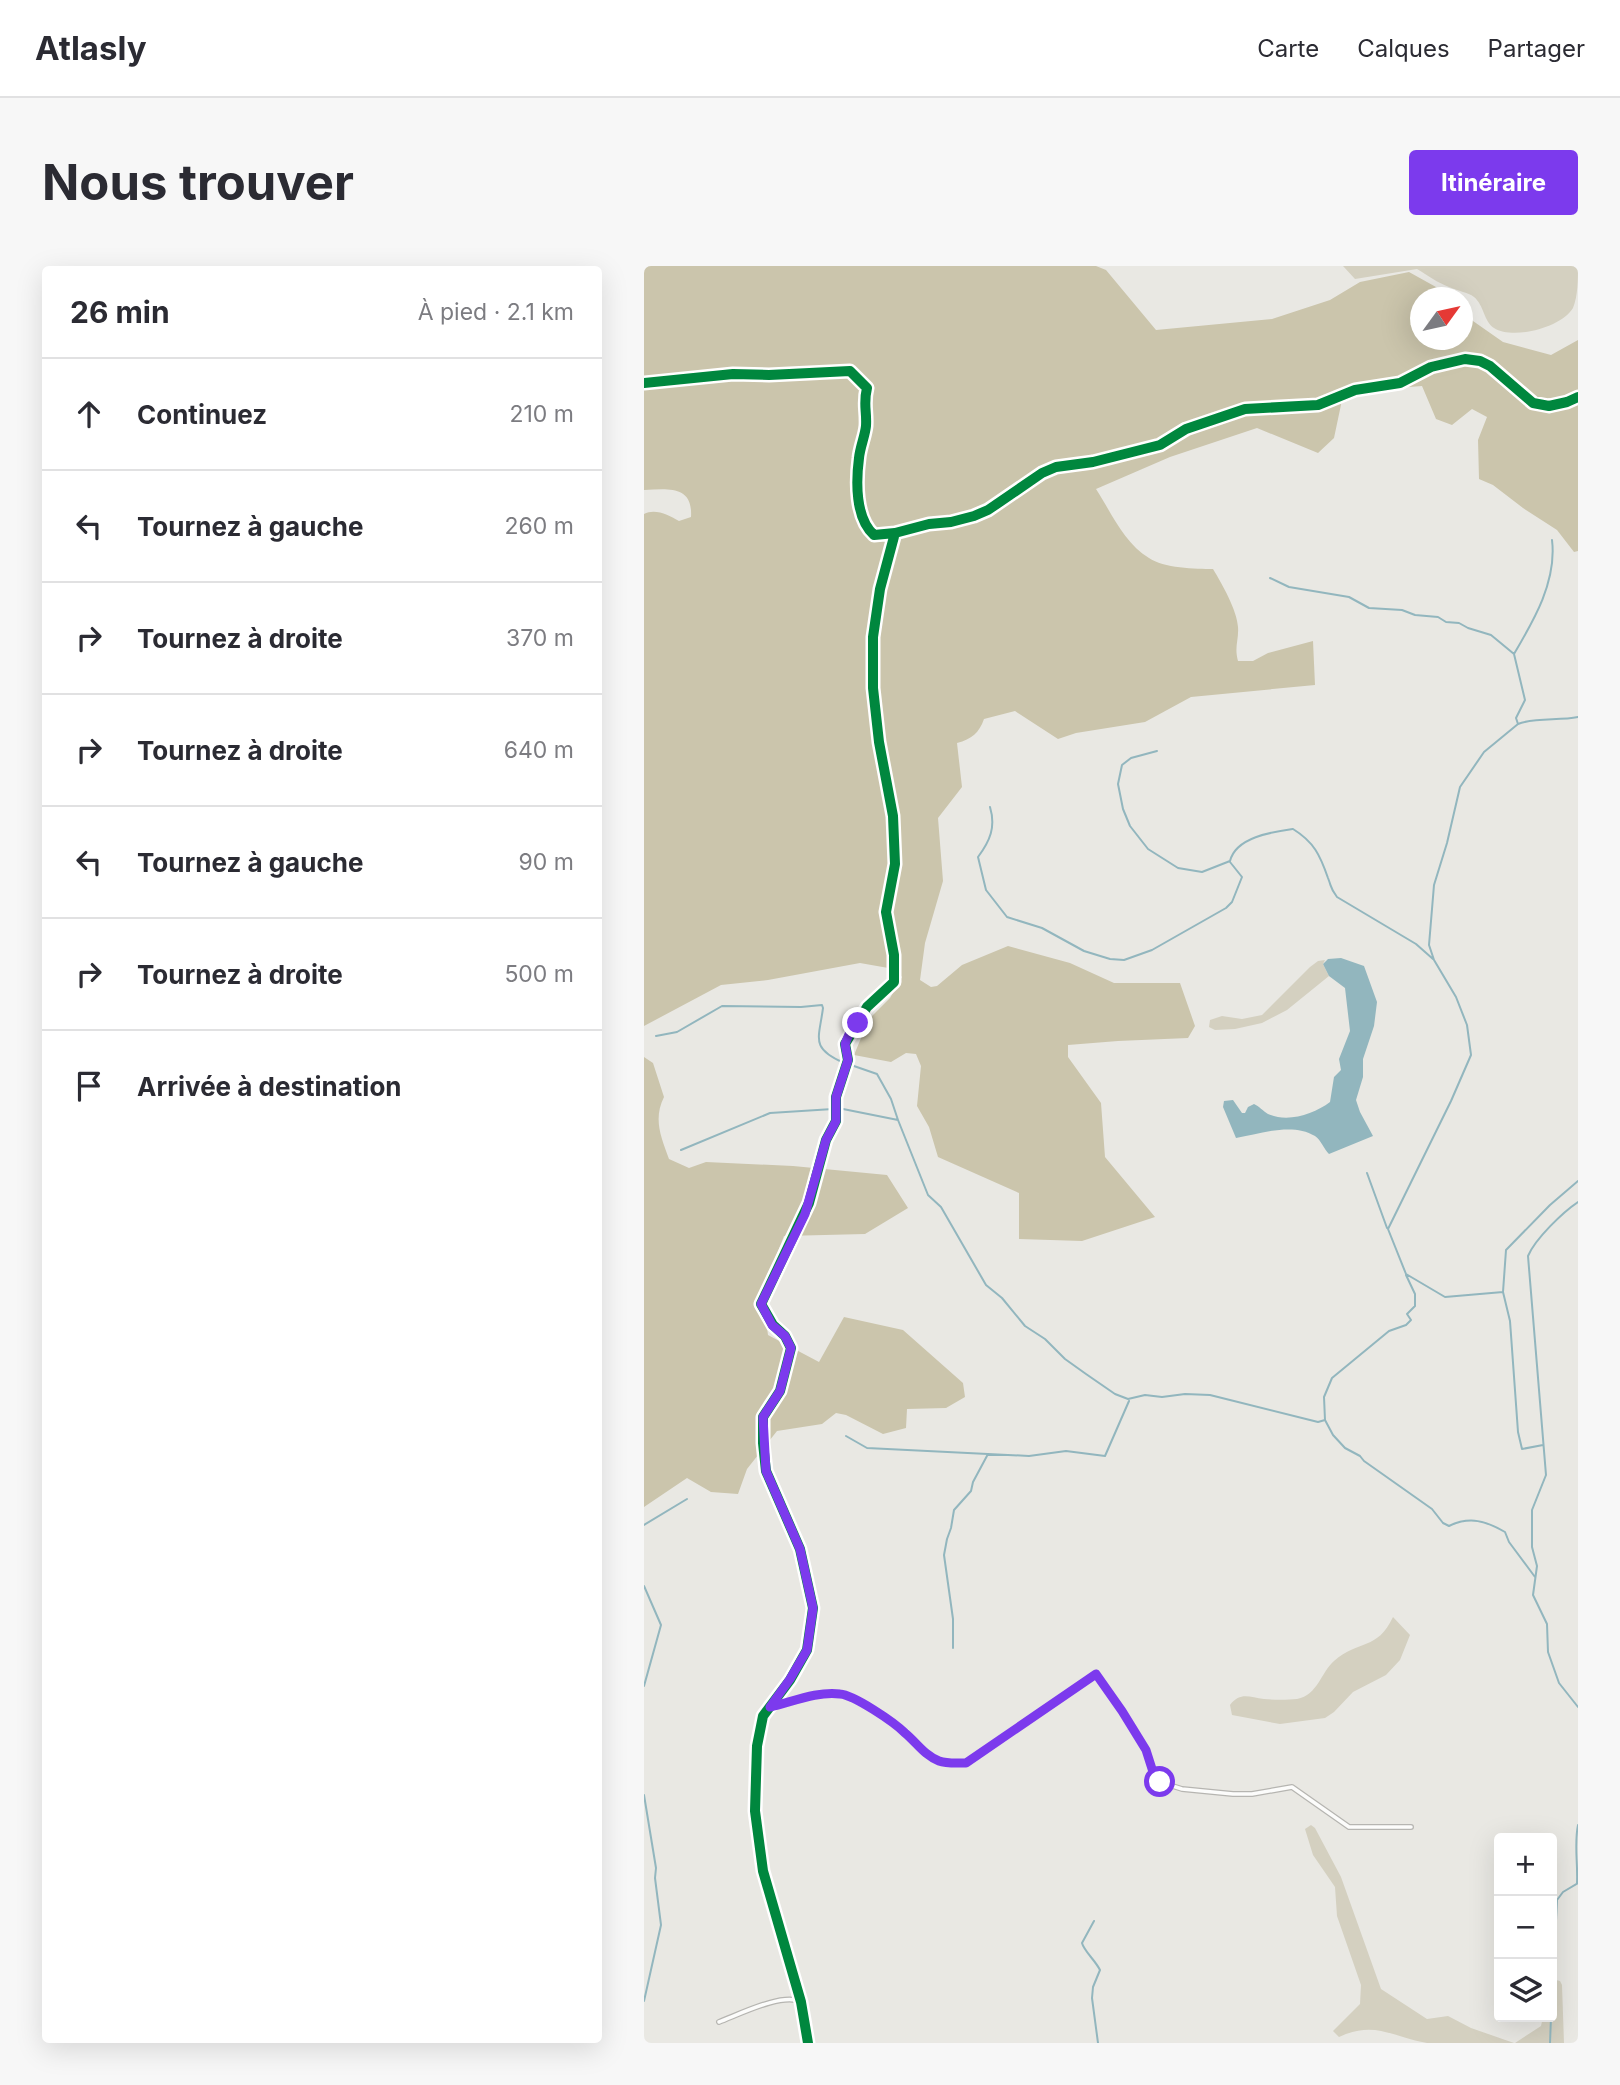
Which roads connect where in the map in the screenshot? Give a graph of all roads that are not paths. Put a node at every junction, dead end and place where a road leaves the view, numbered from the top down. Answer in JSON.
{"nodes":[{"id":1,"x":644,"y":383,"type":"edge"},
{"id":2,"x":1578,"y":397,"type":"edge"},
{"id":3,"x":895,"y":533,"type":"junction"},
{"id":4,"x":770,"y":1707,"type":"junction"},
{"id":5,"x":1411,"y":1827,"type":"dead end"},
{"id":6,"x":801,"y":2002,"type":"junction"},
{"id":7,"x":719,"y":2022,"type":"dead end"},
{"id":8,"x":808,"y":2043,"type":"edge"}],
"edges":[{"from":1,"to":3,"type":"street"},
{"from":2,"to":3,"type":"street"},
{"from":3,"to":4,"type":"street"},
{"from":4,"to":5,"type":"street"},
{"from":4,"to":6,"type":"street"},
{"from":6,"to":7,"type":"street"},
{"from":6,"to":8,"type":"street"}]}
